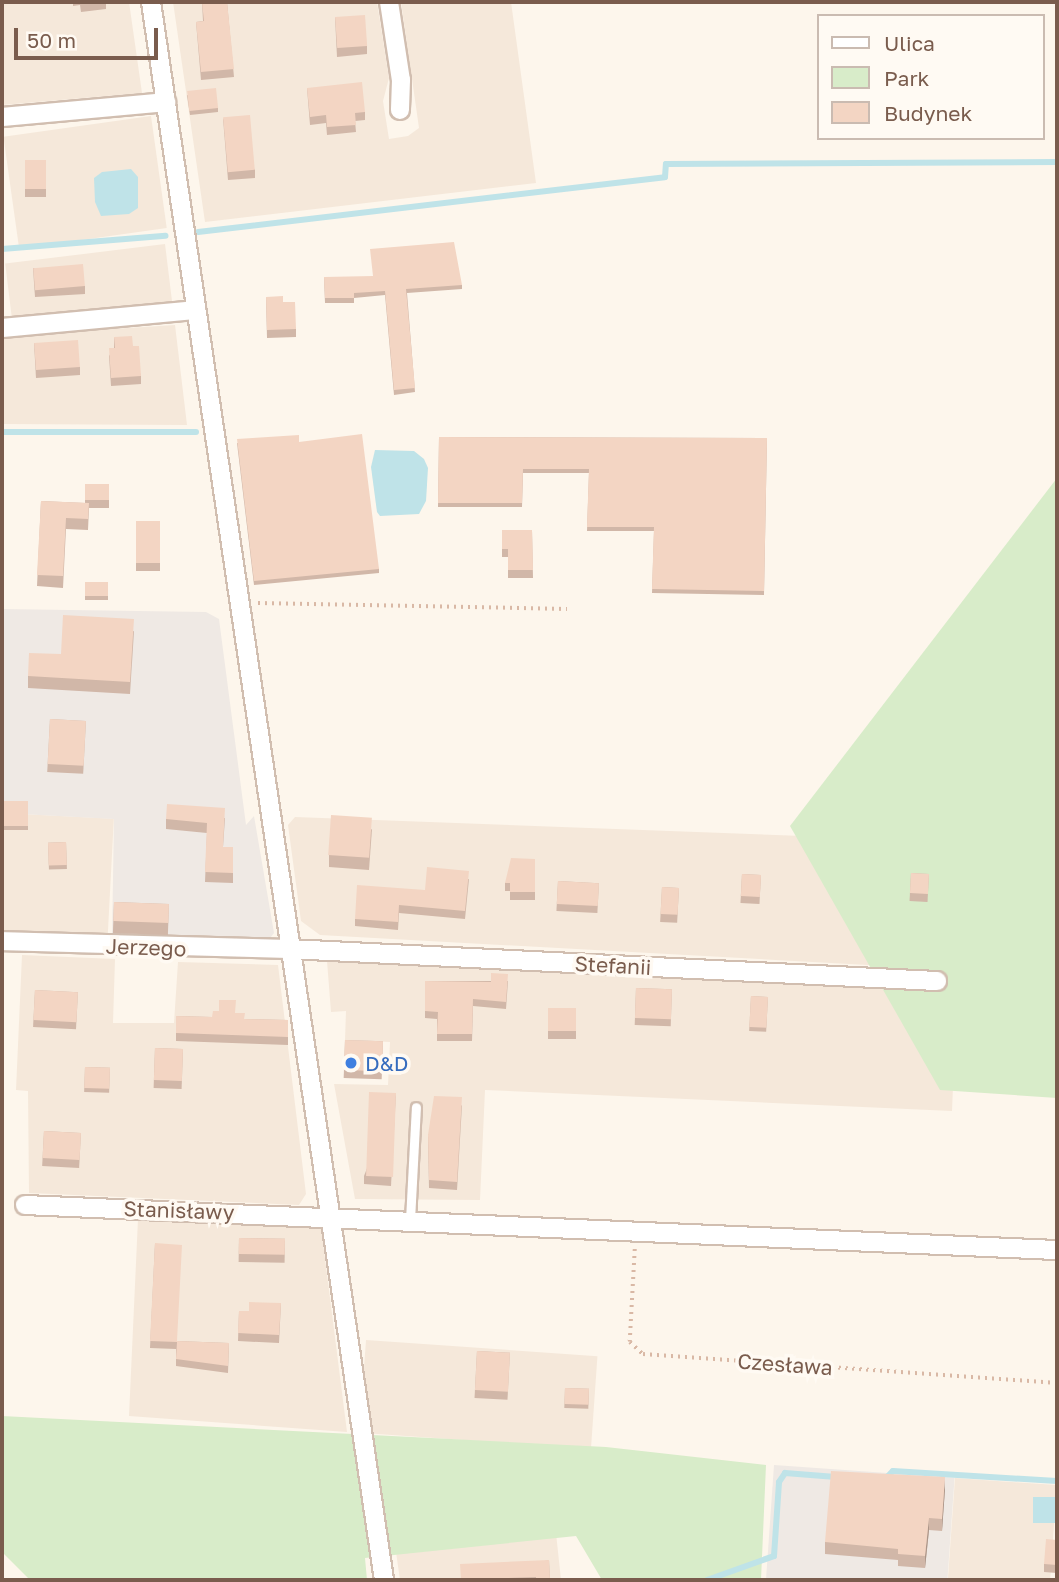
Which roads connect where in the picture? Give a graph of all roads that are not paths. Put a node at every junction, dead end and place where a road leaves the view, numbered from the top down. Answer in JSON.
{"nodes":[{"id":1,"x":151,"y":2,"type":"edge"},
{"id":2,"x":389,"y":2,"type":"edge"},
{"id":3,"x":166,"y":102,"type":"junction"},
{"id":4,"x":400,"y":110,"type":"dead end"},
{"id":5,"x":2,"y":117,"type":"edge"},
{"id":6,"x":195,"y":310,"type":"junction"},
{"id":7,"x":2,"y":328,"type":"edge"},
{"id":8,"x":2,"y":942,"type":"edge"},
{"id":9,"x":289,"y":949,"type":"junction"},
{"id":10,"x":937,"y":981,"type":"dead end"},
{"id":11,"x":416,"y":1107,"type":"dead end"},
{"id":12,"x":24,"y":1205,"type":"dead end"},
{"id":13,"x":333,"y":1216,"type":"junction"},
{"id":14,"x":410,"y":1220,"type":"junction"},
{"id":15,"x":1057,"y":1250,"type":"edge"},
{"id":16,"x":384,"y":1580,"type":"edge"}],
"edges":[{"from":1,"to":3,"type":"street"},
{"from":2,"to":4,"type":"street"},
{"from":3,"to":5,"type":"street"},
{"from":3,"to":6,"type":"street"},
{"from":6,"to":7,"type":"street"},
{"from":6,"to":9,"type":"street"},
{"from":8,"to":9,"type":"street","name":"Jerzego"},
{"from":9,"to":10,"type":"street","name":"Stefanii"},
{"from":9,"to":13,"type":"street"},
{"from":11,"to":14,"type":"lane"},
{"from":12,"to":13,"type":"street","name":"Stanisławy"},
{"from":13,"to":14,"type":"street"},
{"from":13,"to":16,"type":"street"},
{"from":14,"to":15,"type":"street"}]}
